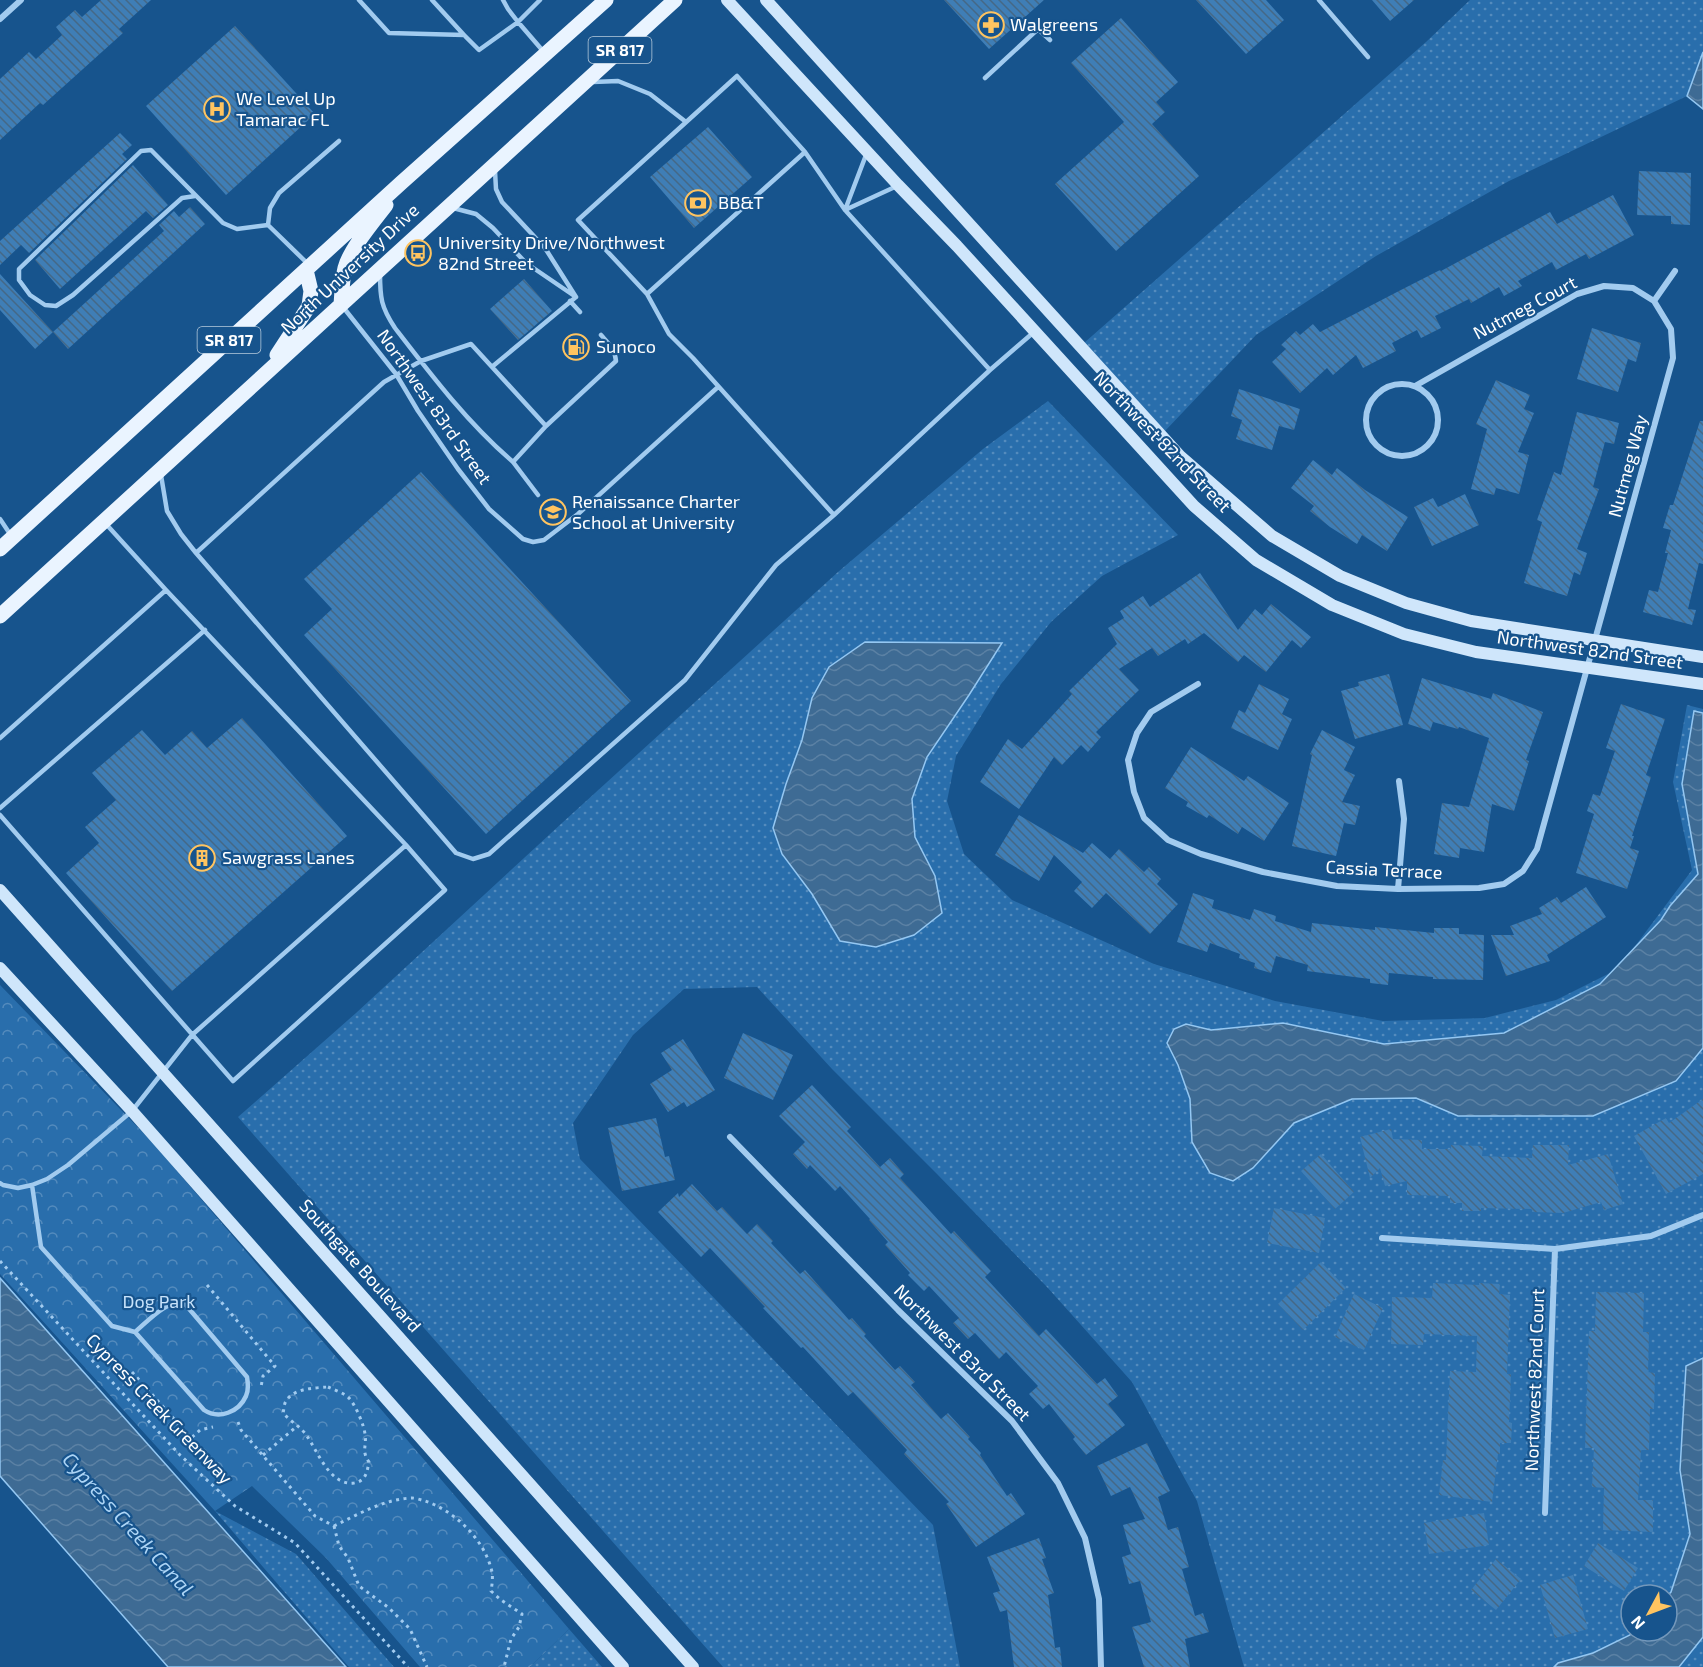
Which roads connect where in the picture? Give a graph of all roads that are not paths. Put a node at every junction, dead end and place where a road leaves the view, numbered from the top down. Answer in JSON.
{"nodes":[{"id":1,"x":21,"y":0,"type":"edge"},
{"id":2,"x":359,"y":0,"type":"edge"},
{"id":3,"x":432,"y":0,"type":"edge"},
{"id":4,"x":503,"y":0,"type":"edge"},
{"id":5,"x":540,"y":0,"type":"edge"},
{"id":6,"x":606,"y":0,"type":"edge"},
{"id":7,"x":675,"y":0,"type":"edge"},
{"id":8,"x":726,"y":0,"type":"edge"},
{"id":9,"x":766,"y":0,"type":"edge"},
{"id":10,"x":1319,"y":0,"type":"edge"},
{"id":11,"x":0,"y":19,"type":"edge"},
{"id":12,"x":518,"y":22,"type":"junction"},
{"id":13,"x":464,"y":35,"type":"junction"},
{"id":14,"x":1050,"y":40,"type":"dead end"},
{"id":15,"x":546,"y":54,"type":"junction"},
{"id":16,"x":1368,"y":57,"type":"dead end"},
{"id":17,"x":985,"y":78,"type":"dead end"},
{"id":18,"x":584,"y":82,"type":"junction"},
{"id":19,"x":686,"y":122,"type":"junction"},
{"id":20,"x":339,"y":141,"type":"dead end"},
{"id":21,"x":805,"y":152,"type":"junction"},
{"id":22,"x":867,"y":152,"type":"junction"},
{"id":23,"x":494,"y":164,"type":"junction"},
{"id":24,"x":401,"y":183,"type":"junction"},
{"id":25,"x":898,"y":185,"type":"junction"},
{"id":26,"x":195,"y":196,"type":"junction"},
{"id":27,"x":448,"y":206,"type":"junction"},
{"id":28,"x":845,"y":210,"type":"junction"},
{"id":29,"x":268,"y":225,"type":"junction"},
{"id":30,"x":308,"y":268,"type":"junction"},
{"id":31,"x":379,"y":268,"type":"junction"},
{"id":32,"x":1675,"y":271,"type":"dead end"},
{"id":33,"x":647,"y":294,"type":"junction"},
{"id":34,"x":576,"y":297,"type":"junction"},
{"id":35,"x":570,"y":301,"type":"junction"},
{"id":36,"x":1654,"y":301,"type":"junction"},
{"id":37,"x":341,"y":305,"type":"junction"},
{"id":38,"x":580,"y":312,"type":"dead end"},
{"id":39,"x":1034,"y":331,"type":"junction"},
{"id":40,"x":601,"y":335,"type":"dead end"},
{"id":41,"x":421,"y":361,"type":"junction"},
{"id":42,"x":493,"y":366,"type":"junction"},
{"id":43,"x":990,"y":370,"type":"junction"},
{"id":44,"x":266,"y":373,"type":"junction"},
{"id":45,"x":396,"y":374,"type":"junction"},
{"id":46,"x":1415,"y":386,"type":"junction"},
{"id":47,"x":718,"y":387,"type":"junction"},
{"id":48,"x":546,"y":426,"type":"junction"},
{"id":49,"x":513,"y":462,"type":"junction"},
{"id":50,"x":160,"y":469,"type":"junction"},
{"id":51,"x":538,"y":495,"type":"dead end"},
{"id":52,"x":834,"y":515,"type":"junction"},
{"id":53,"x":0,"y":519,"type":"edge"},
{"id":54,"x":103,"y":521,"type":"junction"},
{"id":55,"x":13,"y":538,"type":"junction"},
{"id":56,"x":0,"y":549,"type":"edge"},
{"id":57,"x":196,"y":553,"type":"junction"},
{"id":58,"x":166,"y":590,"type":"junction"},
{"id":59,"x":0,"y":616,"type":"edge"},
{"id":60,"x":205,"y":630,"type":"junction"},
{"id":61,"x":1596,"y":641,"type":"junction"},
{"id":62,"x":1703,"y":657,"type":"edge"},
{"id":63,"x":1588,"y":669,"type":"junction"},
{"id":64,"x":1198,"y":684,"type":"dead end"},
{"id":65,"x":1703,"y":684,"type":"edge"},
{"id":66,"x":0,"y":738,"type":"edge"},
{"id":67,"x":1399,"y":781,"type":"dead end"},
{"id":68,"x":0,"y":808,"type":"edge"},
{"id":69,"x":0,"y":815,"type":"edge"},
{"id":70,"x":406,"y":845,"type":"junction"},
{"id":71,"x":1398,"y":889,"type":"junction"},
{"id":72,"x":0,"y":890,"type":"edge"},
{"id":73,"x":0,"y":968,"type":"edge"},
{"id":74,"x":192,"y":1035,"type":"junction"},
{"id":75,"x":162,"y":1072,"type":"junction"},
{"id":76,"x":132,"y":1112,"type":"junction"},
{"id":77,"x":730,"y":1137,"type":"dead end"},
{"id":78,"x":0,"y":1183,"type":"edge"},
{"id":79,"x":32,"y":1185,"type":"junction"},
{"id":80,"x":1703,"y":1215,"type":"edge"},
{"id":81,"x":1382,"y":1238,"type":"dead end"},
{"id":82,"x":1555,"y":1249,"type":"junction"},
{"id":83,"x":135,"y":1332,"type":"junction"},
{"id":84,"x":1545,"y":1513,"type":"dead end"},
{"id":85,"x":623,"y":1667,"type":"edge"},
{"id":86,"x":693,"y":1667,"type":"edge"},
{"id":87,"x":1101,"y":1667,"type":"edge"}],
"edges":[{"from":1,"to":11,"type":"street"},
{"from":2,"to":13,"type":"lane"},
{"from":3,"to":13,"type":"lane"},
{"from":4,"to":12,"type":"lane"},
{"from":5,"to":12,"type":"lane"},
{"from":6,"to":15,"type":"main road","name":"North University Drive","number":"SR 817"},
{"from":7,"to":18,"type":"main road","name":"North University Drive","number":"SR 817"},
{"from":8,"to":22,"type":"street","name":"Northwest 82nd Street"},
{"from":9,"to":61,"type":"street","name":"Northwest 82nd Street"},
{"from":10,"to":16,"type":"lane"},
{"from":12,"to":13,"type":"lane"},
{"from":12,"to":15,"type":"lane"},
{"from":14,"to":17,"type":"lane"},
{"from":15,"to":24,"type":"main road","name":"North University Drive","number":"SR 817"},
{"from":18,"to":19,"type":"lane"},
{"from":18,"to":23,"type":"main road","name":"North University Drive","number":"SR 817"},
{"from":19,"to":21,"type":"lane"},
{"from":19,"to":33,"type":"lane"},
{"from":20,"to":29,"type":"lane"},
{"from":21,"to":28,"type":"lane"},
{"from":21,"to":33,"type":"lane"},
{"from":22,"to":25,"type":"street","name":"Northwest 82nd Street"},
{"from":22,"to":28,"type":"lane"},
{"from":23,"to":27,"type":"main road","name":"North University Drive","number":"SR 817"},
{"from":23,"to":34,"type":"lane"},
{"from":24,"to":30,"type":"main road","name":"North University Drive","number":"SR 817"},
{"from":24,"to":37,"type":"main road"},
{"from":25,"to":28,"type":"lane"},
{"from":25,"to":39,"type":"street","name":"Northwest 82nd Street"},
{"from":26,"to":26,"type":"lane"},
{"from":26,"to":29,"type":"lane"},
{"from":27,"to":31,"type":"main road","name":"North University Drive","number":"SR 817"},
{"from":27,"to":34,"type":"lane"},
{"from":28,"to":43,"type":"lane"},
{"from":29,"to":30,"type":"lane"},
{"from":30,"to":44,"type":"main road"},
{"from":30,"to":55,"type":"main road","name":"North University Drive","number":"SR 817"},
{"from":31,"to":37,"type":"main road","name":"North University Drive","number":"SR 817"},
{"from":31,"to":41,"type":"lane","name":"Northwest 83rd Street"},
{"from":32,"to":36,"type":"street"},
{"from":33,"to":47,"type":"lane"},
{"from":34,"to":35,"type":"lane"},
{"from":35,"to":38,"type":"lane"},
{"from":35,"to":42,"type":"lane"},
{"from":36,"to":46,"type":"street","name":"Nutmeg Court"},
{"from":36,"to":61,"type":"street","name":"Nutmeg Way"},
{"from":37,"to":44,"type":"main road","name":"North University Drive","number":"SR 817"},
{"from":37,"to":45,"type":"lane","name":"Northwest 83rd Street"},
{"from":39,"to":43,"type":"lane"},
{"from":39,"to":63,"type":"street","name":"Northwest 82nd Street"},
{"from":40,"to":48,"type":"lane"},
{"from":41,"to":42,"type":"lane"},
{"from":41,"to":45,"type":"lane"},
{"from":41,"to":49,"type":"lane","name":"Northwest 83rd Street"},
{"from":42,"to":48,"type":"lane"},
{"from":43,"to":52,"type":"lane"},
{"from":44,"to":50,"type":"main road","name":"North University Drive","number":"SR 817"},
{"from":45,"to":47,"type":"lane","name":"Northwest 83rd Street"},
{"from":45,"to":57,"type":"lane"},
{"from":46,"to":46,"type":"street","name":"Nutmeg Court"},
{"from":47,"to":52,"type":"lane"},
{"from":48,"to":49,"type":"lane"},
{"from":49,"to":51,"type":"lane","name":"Northwest 83rd Street"},
{"from":50,"to":54,"type":"main road","name":"North University Drive","number":"SR 817"},
{"from":50,"to":57,"type":"lane"},
{"from":52,"to":57,"type":"lane"},
{"from":53,"to":55,"type":"lane"},
{"from":54,"to":58,"type":"lane"},
{"from":54,"to":59,"type":"main road","name":"North University Drive","number":"SR 817"},
{"from":55,"to":56,"type":"main road","name":"North University Drive","number":"SR 817"},
{"from":58,"to":60,"type":"lane"},
{"from":58,"to":66,"type":"lane"},
{"from":60,"to":68,"type":"lane"},
{"from":60,"to":70,"type":"lane"},
{"from":61,"to":62,"type":"street","name":"Northwest 82nd Street"},
{"from":61,"to":63,"type":"street","name":"Cassia Terrace"},
{"from":63,"to":65,"type":"street","name":"Northwest 82nd Street"},
{"from":63,"to":71,"type":"street","name":"Cassia Terrace"},
{"from":64,"to":71,"type":"street","name":"Cassia Terrace"},
{"from":67,"to":71,"type":"street"},
{"from":69,"to":74,"type":"lane"},
{"from":70,"to":74,"type":"lane"},
{"from":70,"to":74,"type":"lane"},
{"from":72,"to":75,"type":"street","name":"Southgate Boulevard"},
{"from":73,"to":76,"type":"street"},
{"from":74,"to":75,"type":"lane"},
{"from":75,"to":76,"type":"lane"},
{"from":75,"to":86,"type":"street","name":"Southgate Boulevard"},
{"from":76,"to":79,"type":"lane"},
{"from":76,"to":85,"type":"street"},
{"from":77,"to":87,"type":"street","name":"Northwest 83rd Street"},
{"from":78,"to":79,"type":"lane"},
{"from":79,"to":83,"type":"lane"},
{"from":80,"to":82,"type":"street"},
{"from":81,"to":82,"type":"street"},
{"from":82,"to":84,"type":"street","name":"Northwest 82nd Court"},
{"from":83,"to":83,"type":"lane"}]}
